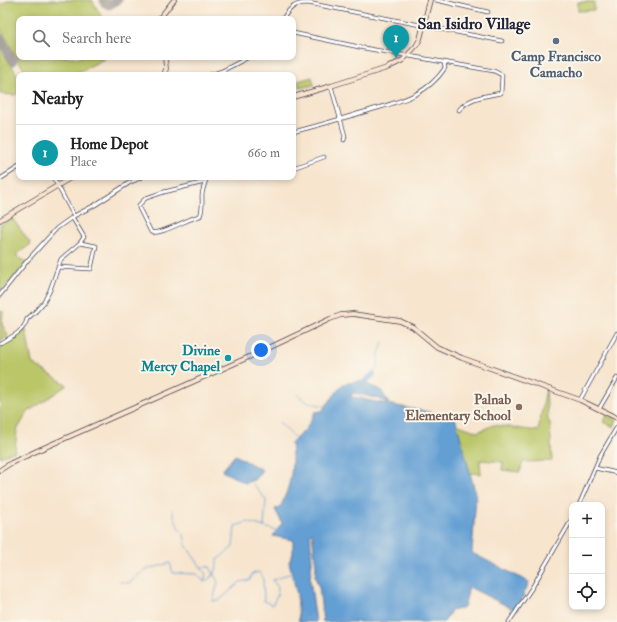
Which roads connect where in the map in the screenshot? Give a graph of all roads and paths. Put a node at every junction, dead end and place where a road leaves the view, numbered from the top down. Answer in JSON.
{"nodes":[{"id":1,"x":174,"y":0,"type":"edge"},
{"id":2,"x":317,"y":0,"type":"edge"},
{"id":3,"x":430,"y":0,"type":"edge"},
{"id":4,"x":436,"y":0,"type":"edge"},
{"id":5,"x":316,"y":5,"type":"junction"},
{"id":6,"x":488,"y":12,"type":"dead end"},
{"id":7,"x":162,"y":16,"type":"edge"},
{"id":8,"x":284,"y":16,"type":"edge"},
{"id":9,"x":424,"y":26,"type":"junction"},
{"id":10,"x":296,"y":35,"type":"edge"},
{"id":11,"x":502,"y":41,"type":"dead end"},
{"id":12,"x":408,"y":55,"type":"junction"},
{"id":13,"x":164,"y":60,"type":"edge"},
{"id":14,"x":243,"y":60,"type":"edge"},
{"id":15,"x":444,"y":63,"type":"junction"},
{"id":16,"x":222,"y":71,"type":"joint"},
{"id":17,"x":165,"y":72,"type":"edge"},
{"id":18,"x":219,"y":72,"type":"edge"},
{"id":19,"x":331,"y":86,"type":"junction"},
{"id":20,"x":296,"y":96,"type":"edge"},
{"id":21,"x":459,"y":110,"type":"dead end"},
{"id":22,"x":340,"y":120,"type":"junction"},
{"id":23,"x":296,"y":131,"type":"edge"},
{"id":24,"x":344,"y":140,"type":"dead end"},
{"id":25,"x":324,"y":157,"type":"dead end"},
{"id":26,"x":296,"y":167,"type":"edge"},
{"id":27,"x":16,"y":169,"type":"edge"},
{"id":28,"x":0,"y":179,"type":"edge"},
{"id":29,"x":54,"y":180,"type":"edge"},
{"id":30,"x":66,"y":180,"type":"edge"},
{"id":31,"x":136,"y":180,"type":"edge"},
{"id":32,"x":205,"y":182,"type":"joint"},
{"id":33,"x":57,"y":185,"type":"junction"},
{"id":34,"x":73,"y":216,"type":"junction"},
{"id":35,"x":0,"y":220,"type":"edge"},
{"id":36,"x":80,"y":243,"type":"junction"},
{"id":37,"x":58,"y":267,"type":"junction"},
{"id":38,"x":0,"y":295,"type":"edge"},
{"id":39,"x":617,"y":333,"type":"edge"},
{"id":40,"x":0,"y":343,"type":"edge"},
{"id":41,"x":617,"y":378,"type":"edge"},
{"id":42,"x":580,"y":400,"type":"junction"},
{"id":43,"x":599,"y":408,"type":"junction"},
{"id":44,"x":617,"y":418,"type":"edge"},
{"id":45,"x":617,"y":427,"type":"edge"},
{"id":46,"x":0,"y":468,"type":"edge"},
{"id":47,"x":595,"y":468,"type":"junction"},
{"id":48,"x":617,"y":473,"type":"edge"},
{"id":49,"x":580,"y":502,"type":"edge"},
{"id":50,"x":569,"y":524,"type":"edge"},
{"id":51,"x":509,"y":622,"type":"edge"}],
"edges":[{"from":1,"to":7,"type":"street"},
{"from":2,"to":5,"type":"street"},
{"from":3,"to":9,"type":"street"},
{"from":4,"to":6,"type":"street"},
{"from":5,"to":8,"type":"street"},
{"from":5,"to":9,"type":"street"},
{"from":9,"to":11,"type":"street"},
{"from":9,"to":12,"type":"street"},
{"from":10,"to":12,"type":"street"},
{"from":12,"to":15,"type":"street"},
{"from":12,"to":19,"type":"street"},
{"from":13,"to":17,"type":"street"},
{"from":14,"to":16,"type":"street"},
{"from":15,"to":21,"type":"street"},
{"from":15,"to":22,"type":"street"},
{"from":16,"to":18,"type":"street"},
{"from":19,"to":20,"type":"street"},
{"from":19,"to":22,"type":"street"},
{"from":22,"to":23,"type":"street"},
{"from":22,"to":24,"type":"street"},
{"from":25,"to":26,"type":"street"},
{"from":27,"to":28,"type":"street"},
{"from":29,"to":33,"type":"street"},
{"from":30,"to":33,"type":"street"},
{"from":31,"to":34,"type":"street"},
{"from":32,"to":32,"type":"street"},
{"from":33,"to":34,"type":"street"},
{"from":33,"to":35,"type":"street"},
{"from":34,"to":36,"type":"street"},
{"from":34,"to":38,"type":"street"},
{"from":36,"to":37,"type":"street"},
{"from":36,"to":37,"type":"street"},
{"from":37,"to":40,"type":"street"},
{"from":39,"to":42,"type":"street"},
{"from":41,"to":43,"type":"street"},
{"from":42,"to":43,"type":"street"},
{"from":42,"to":46,"type":"street"},
{"from":43,"to":44,"type":"street"},
{"from":45,"to":47,"type":"street"},
{"from":47,"to":48,"type":"street"},
{"from":47,"to":49,"type":"street"},
{"from":50,"to":51,"type":"street"}]}
